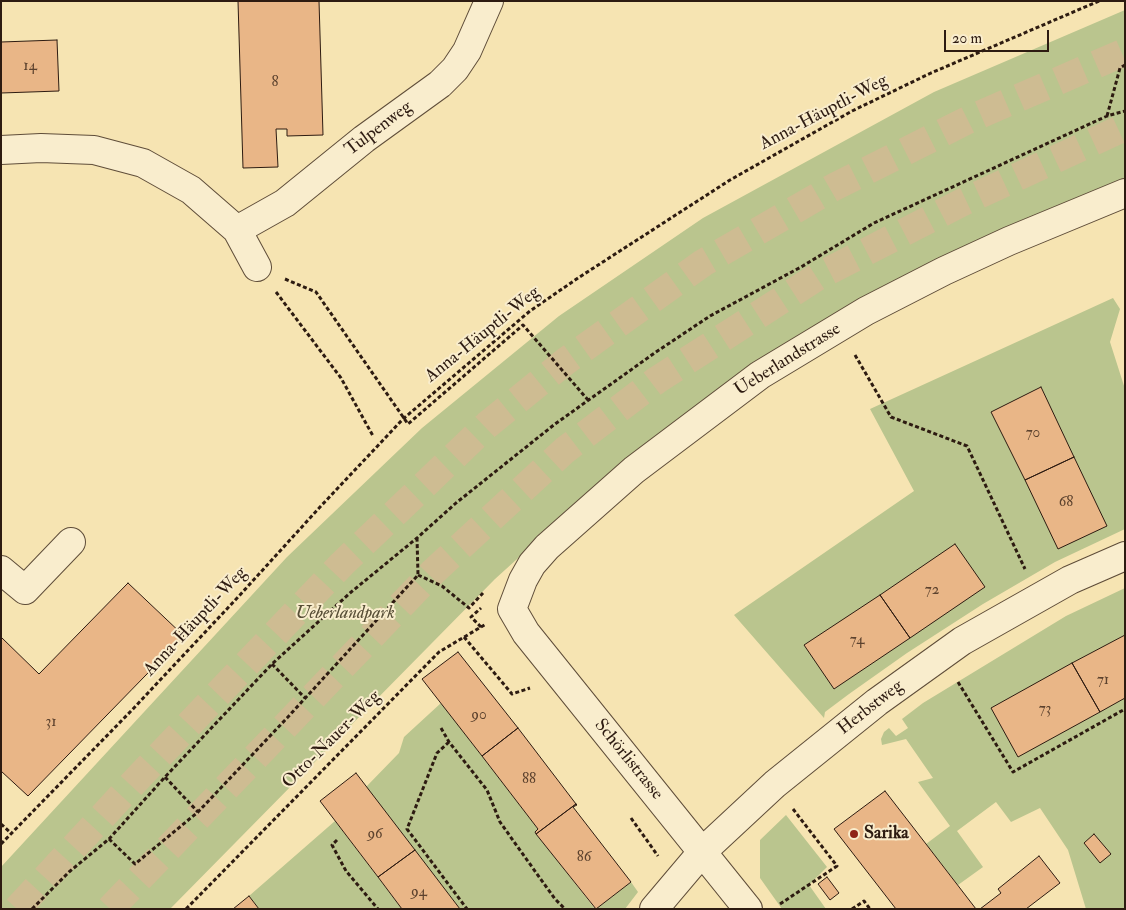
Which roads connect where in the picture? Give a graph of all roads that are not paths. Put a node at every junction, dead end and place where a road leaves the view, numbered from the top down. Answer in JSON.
{"nodes":[{"id":1,"x":489,"y":1,"type":"edge"},
{"id":2,"x":1,"y":150,"type":"edge"},
{"id":3,"x":1125,"y":193,"type":"edge"},
{"id":4,"x":237,"y":230,"type":"junction"},
{"id":5,"x":257,"y":266,"type":"road end"},
{"id":6,"x":72,"y":542,"type":"dead end"},
{"id":7,"x":1125,"y":556,"type":"edge"},
{"id":8,"x":1,"y":570,"type":"edge"},
{"id":9,"x":512,"y":609,"type":"joint"},
{"id":10,"x":703,"y":851,"type":"junction"},
{"id":11,"x":662,"y":900,"type":"edge"},
{"id":12,"x":748,"y":909,"type":"edge"}],
"edges":[{"from":1,"to":4,"type":"street","name":"Tulpenweg"},
{"from":2,"to":4,"type":"street"},
{"from":3,"to":9,"type":"street","name":"Ueberlandstrasse"},
{"from":4,"to":5,"type":"street"},
{"from":6,"to":8,"type":"street"},
{"from":7,"to":10,"type":"street","name":"Herbstweg"},
{"from":9,"to":10,"type":"street","name":"Schörlistrasse"},
{"from":10,"to":11,"type":"street","name":"Herbstweg"},
{"from":10,"to":12,"type":"street","name":"Schörlistrasse"}]}
